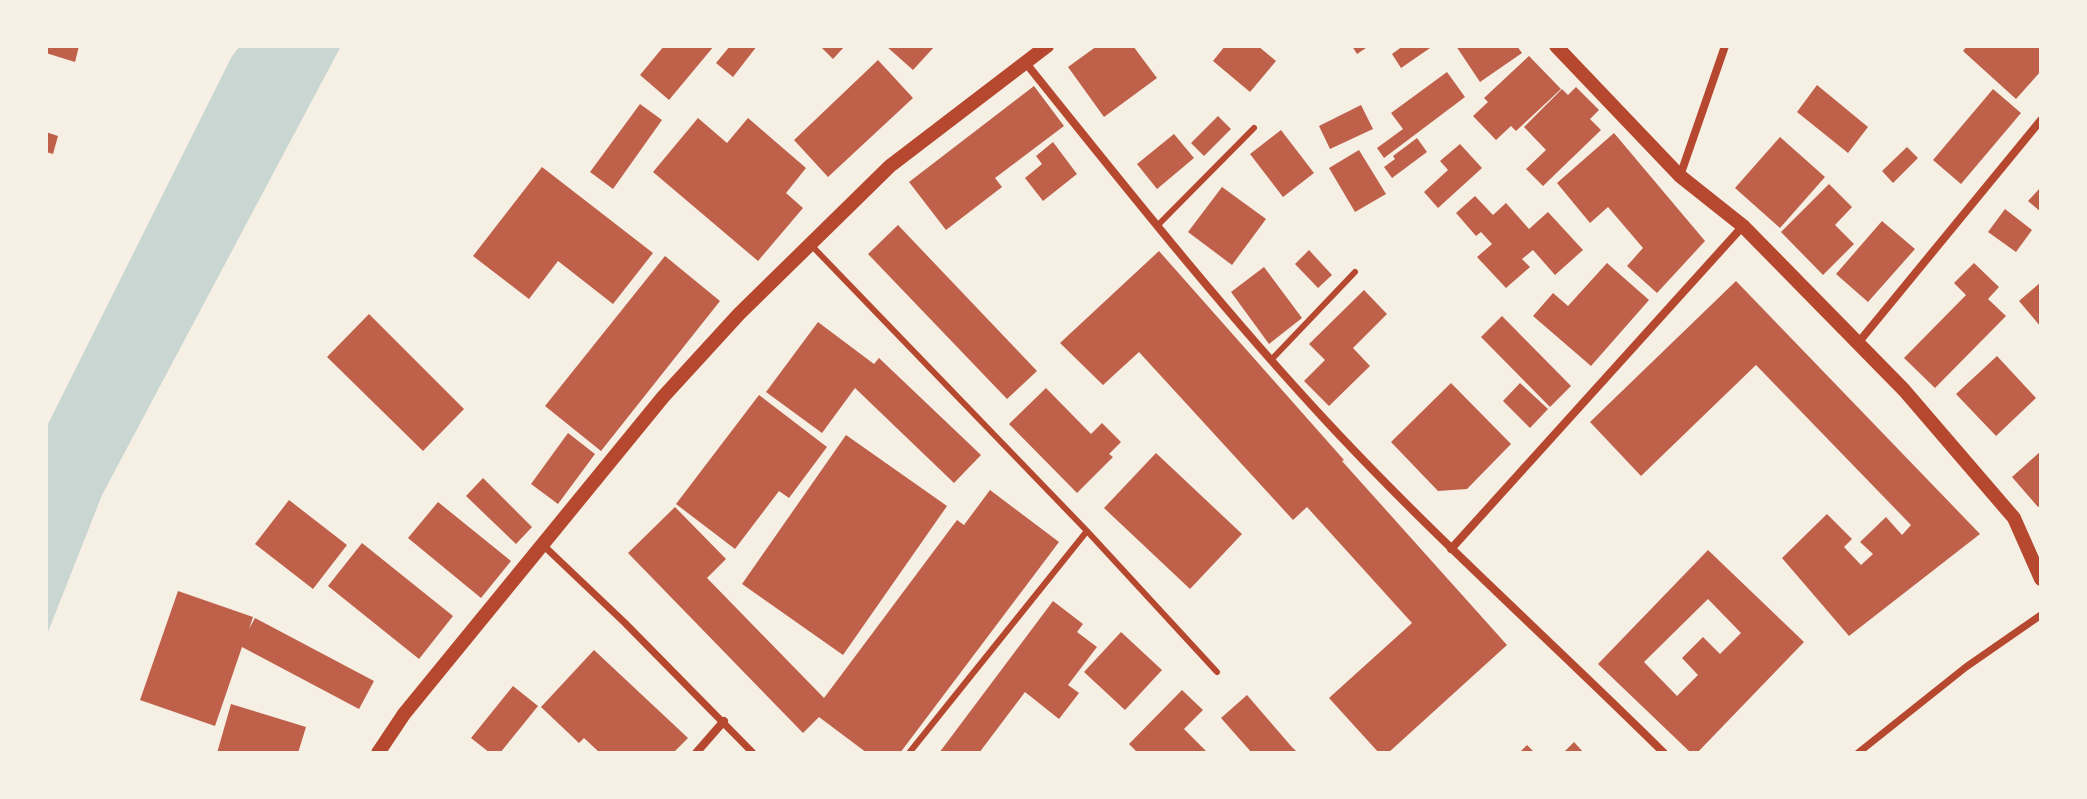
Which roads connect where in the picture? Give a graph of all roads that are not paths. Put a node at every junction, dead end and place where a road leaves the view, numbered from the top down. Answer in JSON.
{"nodes":[{"id":1,"x":1047,"y":46,"type":"edge"},
{"id":2,"x":1556,"y":46,"type":"edge"},
{"id":3,"x":1725,"y":46,"type":"edge"},
{"id":4,"x":1024,"y":62,"type":"junction"},
{"id":5,"x":2041,"y":120,"type":"edge"},
{"id":6,"x":1254,"y":128,"type":"dead end"},
{"id":7,"x":1680,"y":176,"type":"junction"},
{"id":8,"x":1157,"y":226,"type":"junction"},
{"id":9,"x":1743,"y":226,"type":"junction"},
{"id":10,"x":810,"y":243,"type":"junction"},
{"id":11,"x":1355,"y":272,"type":"dead end"},
{"id":12,"x":1858,"y":343,"type":"junction"},
{"id":13,"x":1272,"y":359,"type":"junction"},
{"id":14,"x":1087,"y":531,"type":"junction"},
{"id":15,"x":543,"y":545,"type":"junction"},
{"id":16,"x":1451,"y":549,"type":"junction"},
{"id":17,"x":2041,"y":579,"type":"edge"},
{"id":18,"x":2041,"y":615,"type":"edge"},
{"id":19,"x":1217,"y":672,"type":"dead end"},
{"id":20,"x":724,"y":721,"type":"junction"},
{"id":21,"x":378,"y":753,"type":"edge"},
{"id":22,"x":696,"y":753,"type":"edge"},
{"id":23,"x":753,"y":753,"type":"edge"},
{"id":24,"x":909,"y":753,"type":"edge"},
{"id":25,"x":1664,"y":753,"type":"edge"},
{"id":26,"x":1858,"y":753,"type":"edge"}],
"edges":[{"from":1,"to":4,"type":"street"},
{"from":2,"to":7,"type":"street"},
{"from":3,"to":7,"type":"street"},
{"from":4,"to":8,"type":"street"},
{"from":4,"to":10,"type":"street"},
{"from":5,"to":12,"type":"street"},
{"from":6,"to":8,"type":"lane"},
{"from":7,"to":9,"type":"street"},
{"from":8,"to":13,"type":"street"},
{"from":9,"to":12,"type":"street"},
{"from":9,"to":16,"type":"street"},
{"from":10,"to":14,"type":"lane"},
{"from":10,"to":15,"type":"street"},
{"from":11,"to":13,"type":"lane"},
{"from":12,"to":17,"type":"street"},
{"from":13,"to":16,"type":"street"},
{"from":14,"to":19,"type":"lane"},
{"from":14,"to":24,"type":"lane"},
{"from":15,"to":20,"type":"street"},
{"from":15,"to":21,"type":"street"},
{"from":16,"to":25,"type":"street"},
{"from":18,"to":26,"type":"street"},
{"from":20,"to":22,"type":"street"},
{"from":20,"to":23,"type":"street"}]}
